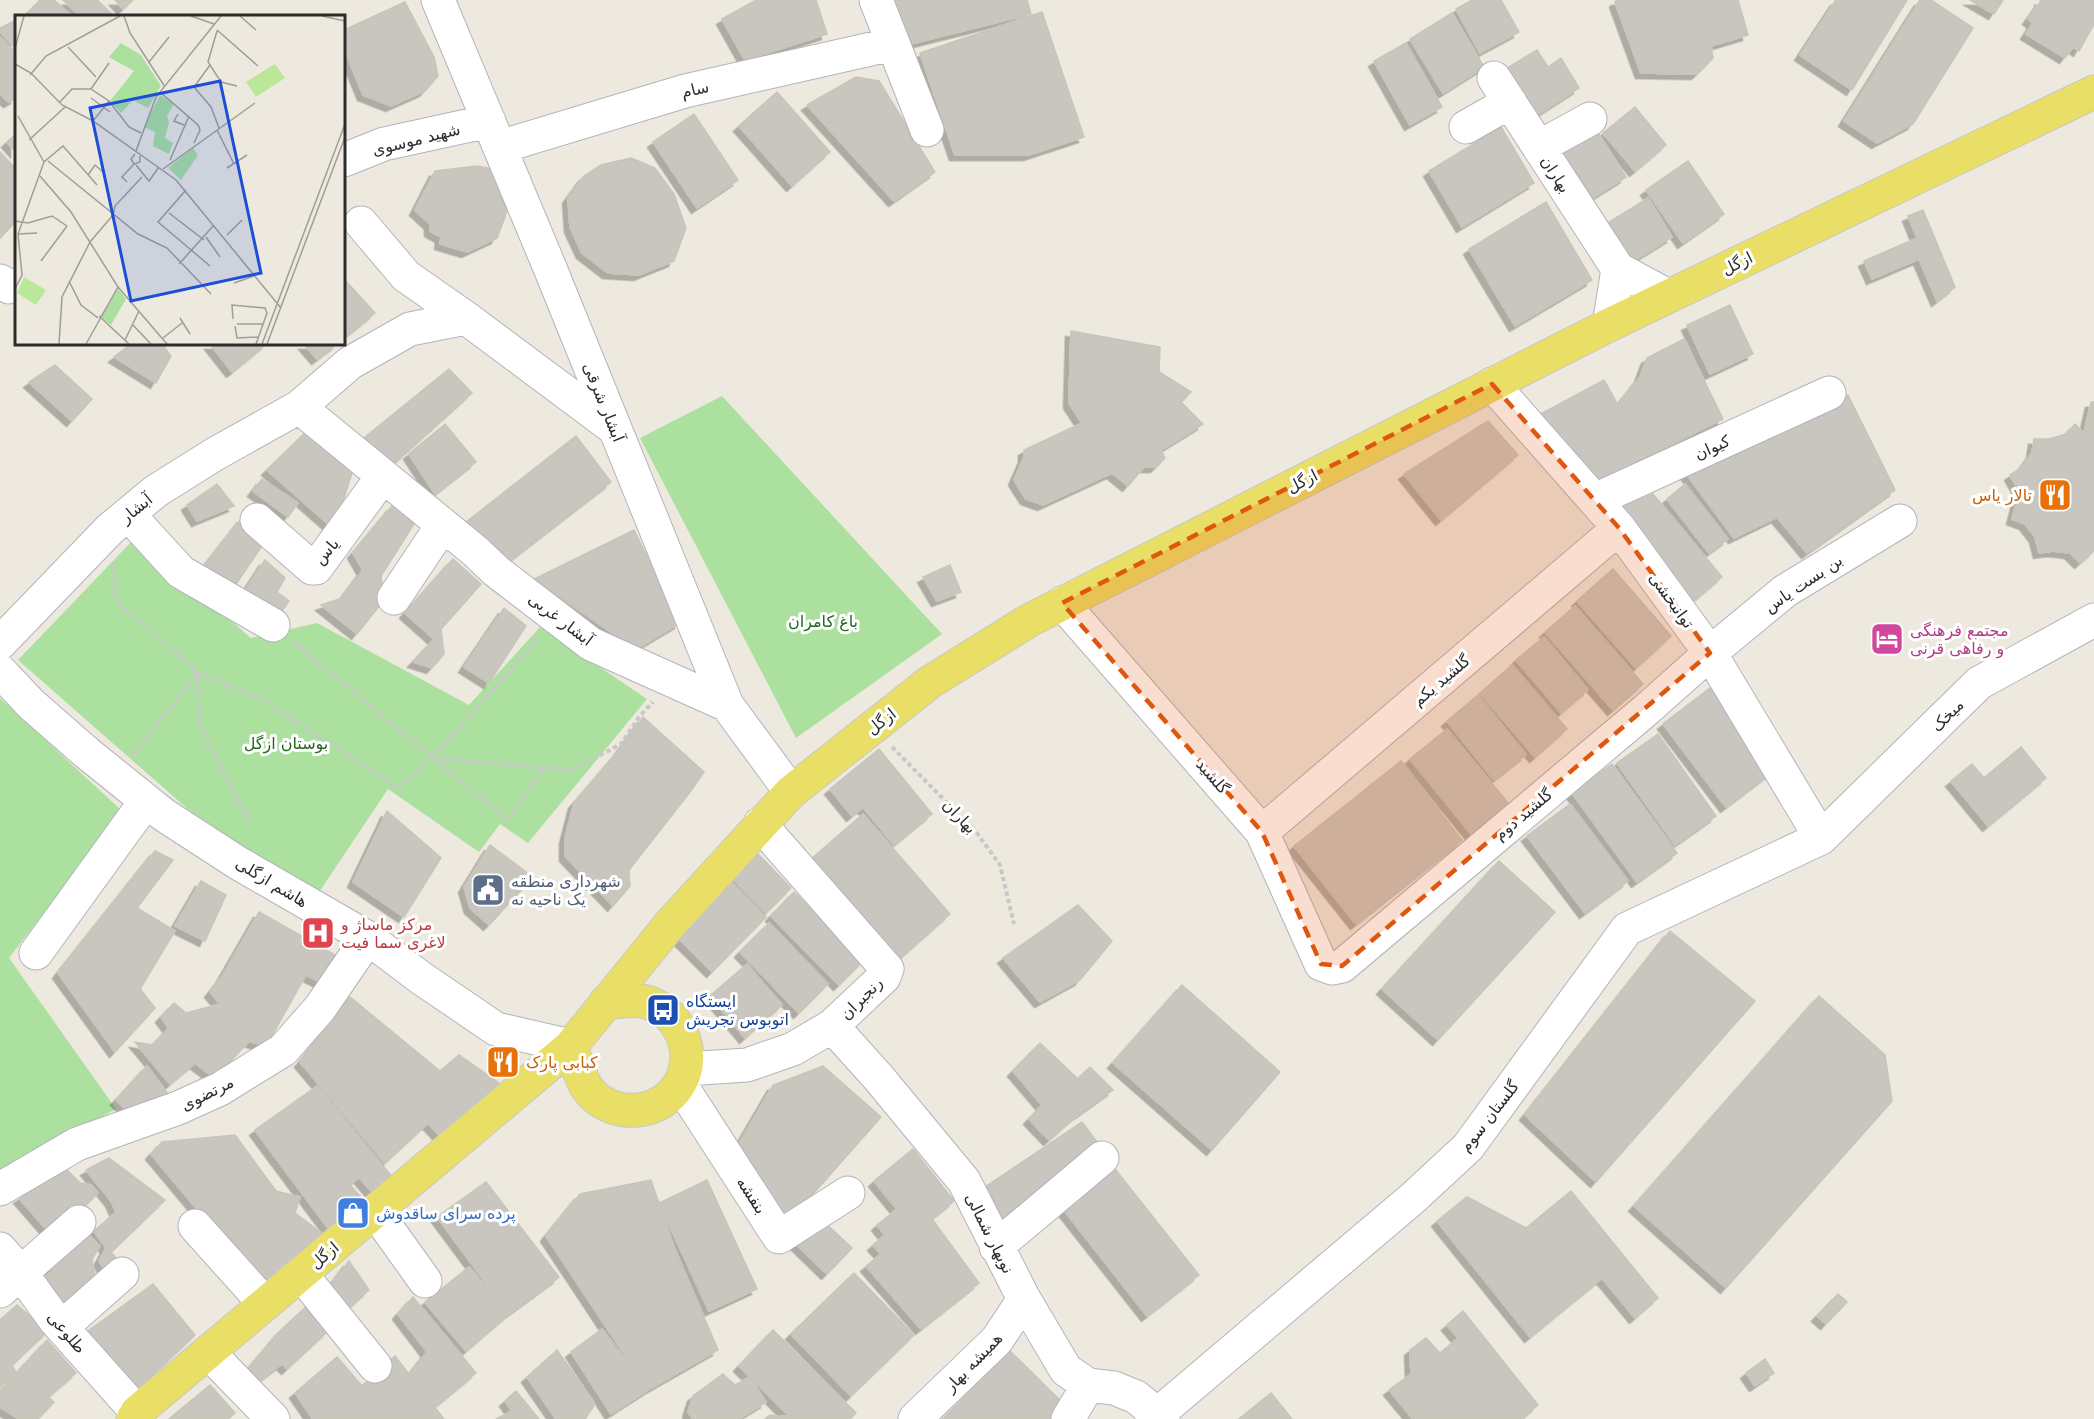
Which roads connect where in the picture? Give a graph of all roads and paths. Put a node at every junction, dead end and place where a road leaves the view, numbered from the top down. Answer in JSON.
{"nodes":[{"id":1,"x":438,"y":0,"type":"edge"},
{"id":2,"x":876,"y":0,"type":"edge"},
{"id":3,"x":893,"y":44,"type":"junction"},
{"id":4,"x":2094,"y":92,"type":"edge"},
{"id":5,"x":1590,"y":120,"type":"dead end"},
{"id":6,"x":1466,"y":127,"type":"dead end"},
{"id":7,"x":927,"y":130,"type":"dead end"},
{"id":8,"x":494,"y":134,"type":"junction"},
{"id":9,"x":1539,"y":147,"type":"junction"},
{"id":10,"x":345,"y":160,"type":"edge"},
{"id":11,"x":361,"y":223,"type":"dead end"},
{"id":12,"x":1618,"y":269,"type":"junction"},
{"id":13,"x":1668,"y":296,"type":"junction"},
{"id":14,"x":466,"y":318,"type":"junction"},
{"id":15,"x":1609,"y":325,"type":"junction"},
{"id":16,"x":1492,"y":384,"type":"junction"},
{"id":17,"x":1829,"y":393,"type":"dead end"},
{"id":18,"x":299,"y":407,"type":"junction"},
{"id":19,"x":615,"y":429,"type":"junction"},
{"id":20,"x":383,"y":476,"type":"junction"},
{"id":21,"x":1595,"y":500,"type":"junction"},
{"id":22,"x":257,"y":520,"type":"dead end"},
{"id":23,"x":1900,"y":521,"type":"dead end"},
{"id":24,"x":119,"y":522,"type":"junction"},
{"id":25,"x":442,"y":526,"type":"junction"},
{"id":26,"x":1619,"y":528,"type":"junction"},
{"id":27,"x":394,"y":598,"type":"dead end"},
{"id":28,"x":1062,"y":603,"type":"junction"},
{"id":29,"x":558,"y":617,"type":"junction"},
{"id":30,"x":2094,"y":620,"type":"edge"},
{"id":31,"x":273,"y":625,"type":"joint"},
{"id":32,"x":0,"y":644,"type":"edge"},
{"id":33,"x":1710,"y":652,"type":"junction"},
{"id":34,"x":0,"y":671,"type":"edge"},
{"id":35,"x":198,"y":673,"type":"junction"},
{"id":36,"x":674,"y":681,"type":"junction"},
{"id":37,"x":727,"y":705,"type":"junction"},
{"id":38,"x":872,"y":728,"type":"junction"},
{"id":39,"x":432,"y":758,"type":"junction"},
{"id":40,"x":545,"y":767,"type":"junction"},
{"id":41,"x":116,"y":776,"type":"junction"},
{"id":42,"x":790,"y":792,"type":"junction"},
{"id":43,"x":146,"y":801,"type":"junction"},
{"id":44,"x":250,"y":823,"type":"dead end"},
{"id":45,"x":760,"y":824,"type":"junction"},
{"id":46,"x":1262,"y":832,"type":"junction"},
{"id":47,"x":1821,"y":838,"type":"junction"},
{"id":48,"x":1014,"y":924,"type":"dead end"},
{"id":49,"x":368,"y":938,"type":"junction"},
{"id":50,"x":36,"y":953,"type":"dead end"},
{"id":51,"x":1332,"y":968,"type":"joint"},
{"id":52,"x":605,"y":1003,"type":"junction"},
{"id":53,"x":832,"y":1026,"type":"junction"},
{"id":54,"x":571,"y":1046,"type":"junction"},
{"id":55,"x":683,"y":1077,"type":"junction"},
{"id":56,"x":1102,"y":1158,"type":"dead end"},
{"id":57,"x":0,"y":1189,"type":"edge"},
{"id":58,"x":848,"y":1193,"type":"dead end"},
{"id":59,"x":375,"y":1211,"type":"junction"},
{"id":60,"x":79,"y":1222,"type":"dead end"},
{"id":61,"x":195,"y":1226,"type":"dead end"},
{"id":62,"x":996,"y":1247,"type":"junction"},
{"id":63,"x":7,"y":1271,"type":"edge"},
{"id":64,"x":122,"y":1274,"type":"dead end"},
{"id":65,"x":301,"y":1274,"type":"junction"},
{"id":66,"x":425,"y":1281,"type":"dead end"},
{"id":67,"x":1024,"y":1299,"type":"junction"},
{"id":68,"x":264,"y":1304,"type":"junction"},
{"id":69,"x":62,"y":1327,"type":"junction"},
{"id":70,"x":208,"y":1352,"type":"junction"},
{"id":71,"x":375,"y":1366,"type":"dead end"},
{"id":72,"x":1088,"y":1385,"type":"junction"},
{"id":73,"x":135,"y":1415,"type":"edge"},
{"id":74,"x":1158,"y":1418,"type":"edge"},
{"id":75,"x":273,"y":1419,"type":"edge"},
{"id":76,"x":915,"y":1419,"type":"edge"},
{"id":77,"x":1068,"y":1419,"type":"edge"}],
"edges":[{"from":1,"to":8,"type":"street","name":"آبشار شرقی"},
{"from":2,"to":3,"type":"street"},
{"from":3,"to":7,"type":"street"},
{"from":3,"to":8,"type":"street","name":"سام"},
{"from":4,"to":13,"type":"main road","name":"ازگل"},
{"from":5,"to":9,"type":"street"},
{"from":6,"to":9,"type":"street","name":"بهاران"},
{"from":8,"to":10,"type":"street","name":"شهید موسوی"},
{"from":8,"to":19,"type":"street","name":"آبشار شرقی"},
{"from":9,"to":12,"type":"street","name":"بهاران"},
{"from":11,"to":14,"type":"street"},
{"from":12,"to":13,"type":"street"},
{"from":12,"to":15,"type":"street"},
{"from":13,"to":15,"type":"main road","name":"ازگل"},
{"from":14,"to":18,"type":"street","name":"آبشار"},
{"from":14,"to":19,"type":"street"},
{"from":15,"to":16,"type":"main road","name":"ازگل"},
{"from":16,"to":21,"type":"street","name":"توانبخشی"},
{"from":16,"to":28,"type":"main road","name":"ازگل"},
{"from":17,"to":21,"type":"street","name":"کیوان"},
{"from":18,"to":20,"type":"street"},
{"from":18,"to":24,"type":"street","name":"آبشار"},
{"from":19,"to":37,"type":"street","name":"آبشار شرقی"},
{"from":20,"to":22,"type":"street","name":"یاس"},
{"from":20,"to":25,"type":"street","name":"آبشار غربی"},
{"from":21,"to":26,"type":"street","name":"توانبخشی"},
{"from":23,"to":33,"type":"street","name":"بن بست یاس"},
{"from":24,"to":31,"type":"street"},
{"from":24,"to":32,"type":"street","name":"آبشار"},
{"from":24,"to":35,"type":"path"},
{"from":25,"to":27,"type":"street"},
{"from":25,"to":29,"type":"street","name":"آبشار غربی"},
{"from":26,"to":33,"type":"street","name":"توانبخشی"},
{"from":26,"to":46,"type":"street","name":"گلشيد يكم"},
{"from":28,"to":38,"type":"main road","name":"ازگل"},
{"from":28,"to":46,"type":"street","name":"گلشید"},
{"from":29,"to":36,"type":"street","name":"آبشار غربی"},
{"from":29,"to":39,"type":"path"},
{"from":30,"to":47,"type":"street","name":"میخک"},
{"from":31,"to":39,"type":"path"},
{"from":33,"to":47,"type":"street","name":"توانبخشی"},
{"from":33,"to":51,"type":"street","name":"گلشيد دوم"},
{"from":34,"to":41,"type":"street","name":"هاشم ازگلی"},
{"from":35,"to":39,"type":"path"},
{"from":35,"to":41,"type":"path"},
{"from":35,"to":44,"type":"path"},
{"from":36,"to":37,"type":"street","name":"آبشار غربی"},
{"from":36,"to":40,"type":"path"},
{"from":37,"to":42,"type":"street","name":"آبشار شرقی"},
{"from":38,"to":42,"type":"main road","name":"ازگل"},
{"from":38,"to":48,"type":"path","name":"بهاران"},
{"from":39,"to":40,"type":"path"},
{"from":39,"to":40,"type":"path"},
{"from":41,"to":43,"type":"street","name":"هاشم ازگلی"},
{"from":42,"to":45,"type":"main road","name":"ازگل"},
{"from":43,"to":49,"type":"street","name":"هاشم ازگلی"},
{"from":43,"to":50,"type":"street"},
{"from":45,"to":52,"type":"main road","name":"ازگل"},
{"from":45,"to":53,"type":"street","name":"رنجبران"},
{"from":46,"to":51,"type":"street","name":"گلشید"},
{"from":47,"to":74,"type":"street","name":"گلستان سوم"},
{"from":49,"to":54,"type":"street","name":"هاشم ازگلی"},
{"from":49,"to":57,"type":"street","name":"مرتضوی"},
{"from":52,"to":54,"type":"main road"},
{"from":52,"to":55,"type":"main road"},
{"from":53,"to":55,"type":"street","name":"رنجبران"},
{"from":53,"to":62,"type":"street","name":"نوبهار شمالی"},
{"from":54,"to":55,"type":"main road"},
{"from":54,"to":59,"type":"main road","name":"ازگل"},
{"from":55,"to":58,"type":"street","name":"بنفشه"},
{"from":56,"to":62,"type":"street"},
{"from":59,"to":65,"type":"main road","name":"ازگل"},
{"from":59,"to":66,"type":"street"},
{"from":60,"to":63,"type":"street"},
{"from":61,"to":68,"type":"street"},
{"from":62,"to":67,"type":"street","name":"نوبهار شمالی"},
{"from":63,"to":69,"type":"street","name":"طلوعی"},
{"from":64,"to":69,"type":"street"},
{"from":65,"to":68,"type":"main road","name":"ازگل"},
{"from":65,"to":71,"type":"street"},
{"from":67,"to":72,"type":"street","name":"نوبهار شمالی"},
{"from":67,"to":76,"type":"street","name":"همیشه بهار"},
{"from":68,"to":70,"type":"main road","name":"ازگل"},
{"from":69,"to":73,"type":"street","name":"طلوعی"},
{"from":70,"to":73,"type":"main road","name":"ازگل"},
{"from":70,"to":75,"type":"street"},
{"from":72,"to":74,"type":"street","name":"نوبهار شمالی"},
{"from":72,"to":77,"type":"street"}]}
